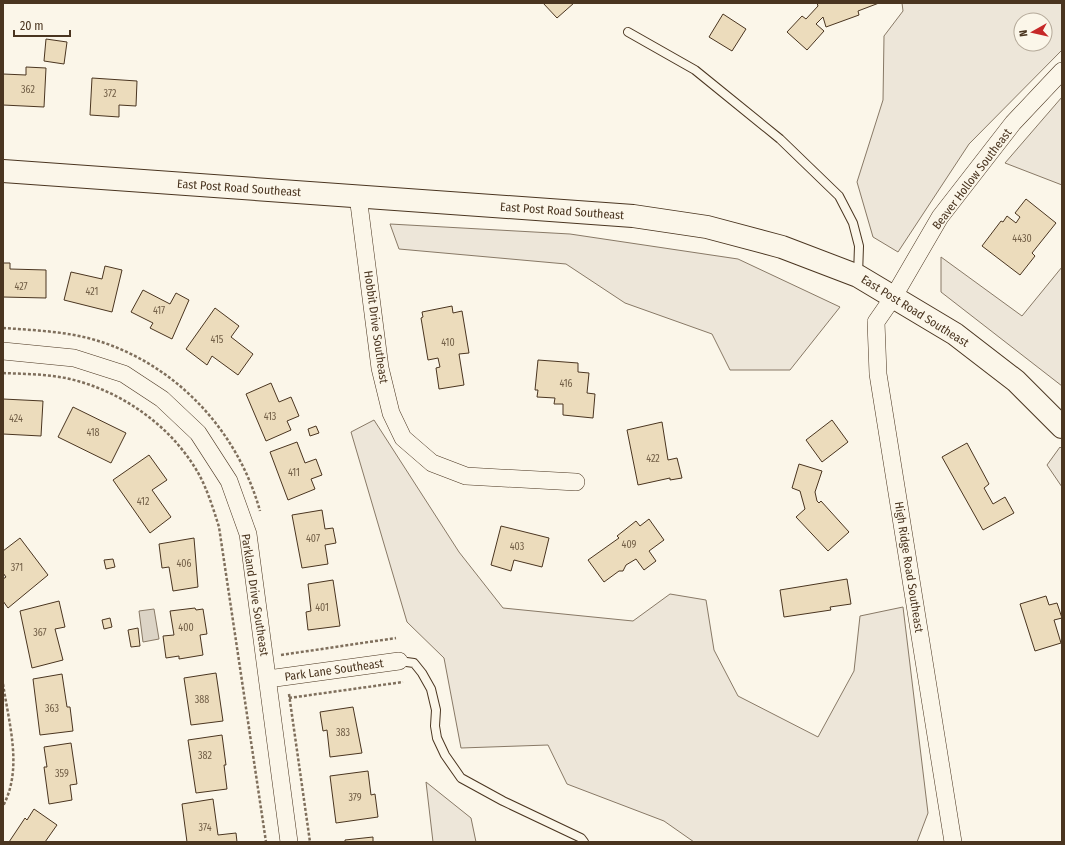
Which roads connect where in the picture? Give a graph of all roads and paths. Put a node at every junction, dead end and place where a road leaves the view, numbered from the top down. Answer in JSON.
{"nodes":[{"id":1,"x":628,"y":32,"type":"dead end"},
{"id":2,"x":1062,"y":71,"type":"edge"},
{"id":3,"x":3,"y":171,"type":"edge"},
{"id":4,"x":358,"y":196,"type":"junction"},
{"id":5,"x":858,"y":276,"type":"junction"},
{"id":6,"x":894,"y":296,"type":"junction"},
{"id":7,"x":3,"y":351,"type":"edge"},
{"id":8,"x":3,"y":373,"type":"edge"},
{"id":9,"x":1062,"y":427,"type":"edge"},
{"id":10,"x":576,"y":482,"type":"dead end"},
{"id":11,"x":396,"y":638,"type":"dead end"},
{"id":12,"x":275,"y":656,"type":"dead end"},
{"id":13,"x":399,"y":660,"type":"joint"},
{"id":14,"x":268,"y":679,"type":"junction"},
{"id":15,"x":403,"y":682,"type":"dead end"},
{"id":16,"x":3,"y":684,"type":"edge"},
{"id":17,"x":289,"y":690,"type":"dead end"},
{"id":18,"x":290,"y":698,"type":"junction"},
{"id":19,"x":285,"y":699,"type":"dead end"},
{"id":20,"x":3,"y":806,"type":"edge"},
{"id":21,"x":266,"y":842,"type":"edge"},
{"id":22,"x":289,"y":842,"type":"edge"},
{"id":23,"x":310,"y":842,"type":"edge"},
{"id":24,"x":584,"y":842,"type":"edge"},
{"id":25,"x":953,"y":842,"type":"edge"}],
"edges":[{"from":1,"to":5,"type":"lane"},
{"from":2,"to":6,"type":"street","name":"Beaver Hollow Southeast"},
{"from":3,"to":4,"type":"main road","name":"East Post Road Southeast"},
{"from":4,"to":5,"type":"main road","name":"East Post Road Southeast"},
{"from":4,"to":10,"type":"street","name":"Hobbit Drive Southeast"},
{"from":5,"to":6,"type":"main road","name":"East Post Road Southeast"},
{"from":6,"to":9,"type":"main road","name":"East Post Road Southeast"},
{"from":6,"to":25,"type":"street","name":"High Ridge Road Southeast"},
{"from":7,"to":14,"type":"street","name":"Parkland Drive Southeast"},
{"from":8,"to":21,"type":"path"},
{"from":11,"to":12,"type":"path"},
{"from":13,"to":14,"type":"street","name":"Park Lane Southeast"},
{"from":13,"to":24,"type":"lane"},
{"from":14,"to":22,"type":"street","name":"Parkland Drive Southeast"},
{"from":15,"to":18,"type":"path"},
{"from":16,"to":20,"type":"path"},
{"from":17,"to":18,"type":"path"},
{"from":18,"to":19,"type":"path"},
{"from":18,"to":23,"type":"path"}]}
